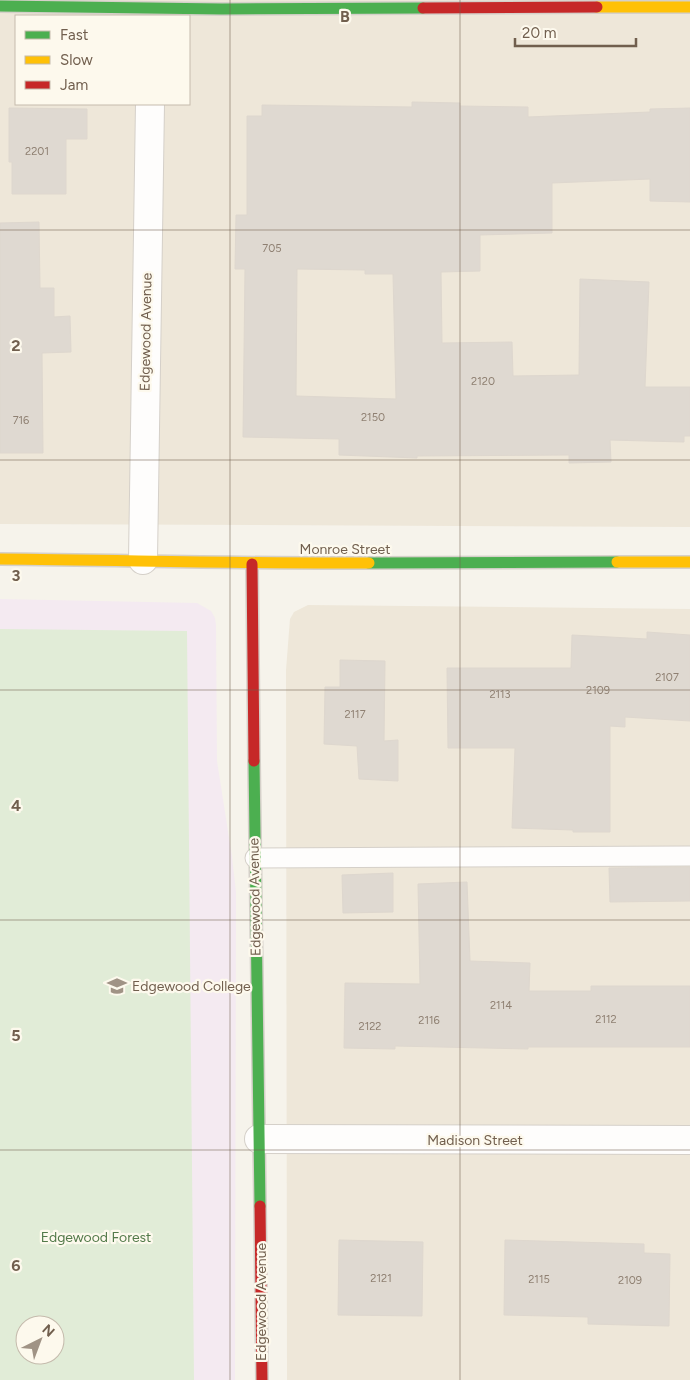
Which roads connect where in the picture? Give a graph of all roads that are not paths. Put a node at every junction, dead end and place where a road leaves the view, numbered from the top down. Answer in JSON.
{"nodes":[{"id":1,"x":0,"y":6,"type":"edge"},
{"id":2,"x":690,"y":7,"type":"edge"},
{"id":3,"x":152,"y":8,"type":"edge"},
{"id":4,"x":150,"y":105,"type":"edge"},
{"id":5,"x":0,"y":559,"type":"edge"},
{"id":6,"x":143,"y":560,"type":"junction"},
{"id":7,"x":690,"y":562,"type":"edge"},
{"id":8,"x":252,"y":564,"type":"junction"},
{"id":9,"x":690,"y":856,"type":"edge"},
{"id":10,"x":255,"y":858,"type":"junction"},
{"id":11,"x":259,"y":1139,"type":"junction"},
{"id":12,"x":690,"y":1140,"type":"edge"},
{"id":13,"x":262,"y":1380,"type":"edge"}],
"edges":[{"from":1,"to":3,"type":"street"},
{"from":2,"to":3,"type":"street"},
{"from":4,"to":6,"type":"street","name":"Edgewood Avenue"},
{"from":5,"to":6,"type":"street","name":"Monroe Street"},
{"from":6,"to":8,"type":"street","name":"Monroe Street"},
{"from":7,"to":8,"type":"street","name":"Monroe Street"},
{"from":8,"to":10,"type":"street","name":"Edgewood Avenue"},
{"from":9,"to":10,"type":"lane"},
{"from":10,"to":11,"type":"street","name":"Edgewood Avenue"},
{"from":11,"to":12,"type":"street","name":"Madison Street"},
{"from":11,"to":13,"type":"street","name":"Edgewood Avenue"}]}
